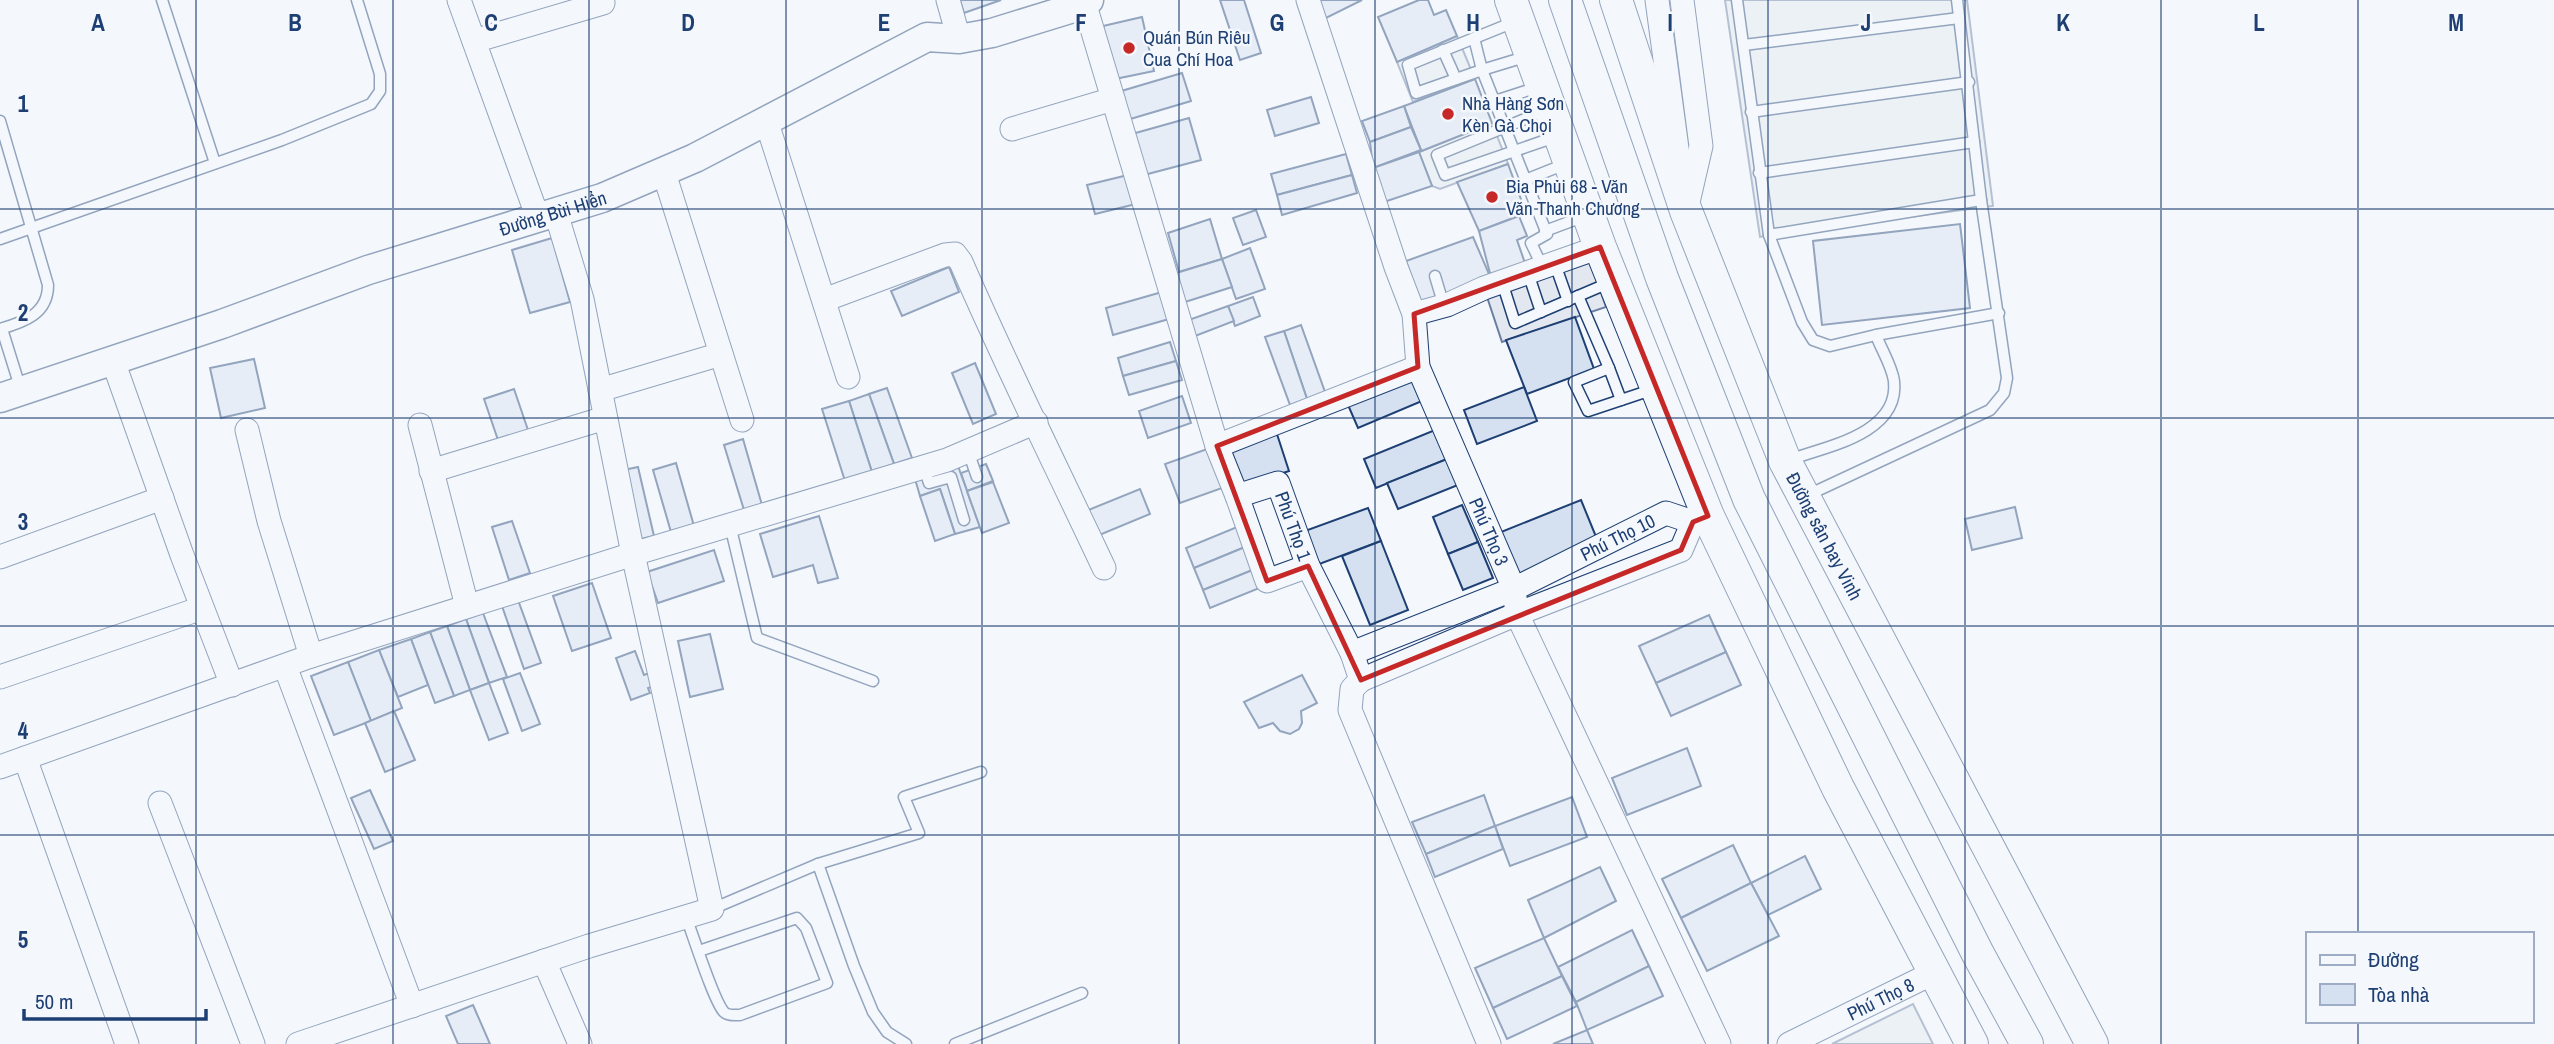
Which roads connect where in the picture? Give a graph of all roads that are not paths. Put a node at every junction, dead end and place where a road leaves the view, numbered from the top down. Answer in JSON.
{"nodes":[{"id":1,"x":162,"y":0,"type":"edge"},
{"id":2,"x":357,"y":0,"type":"edge"},
{"id":3,"x":459,"y":0,"type":"edge"},
{"id":4,"x":948,"y":0,"type":"edge"},
{"id":5,"x":1308,"y":0,"type":"edge"},
{"id":6,"x":1565,"y":0,"type":"edge"},
{"id":7,"x":1616,"y":0,"type":"edge"},
{"id":8,"x":1657,"y":0,"type":"edge"},
{"id":9,"x":1682,"y":0,"type":"edge"},
{"id":10,"x":1737,"y":0,"type":"edge"},
{"id":11,"x":1957,"y":0,"type":"edge"},
{"id":12,"x":1086,"y":1,"type":"edge"},
{"id":13,"x":603,"y":3,"type":"dead end"},
{"id":14,"x":1515,"y":10,"type":"edge"},
{"id":15,"x":1959,"y":18,"type":"junction"},
{"id":16,"x":1474,"y":38,"type":"junction"},
{"id":17,"x":959,"y":39,"type":"junction"},
{"id":18,"x":474,"y":41,"type":"junction"},
{"id":19,"x":1744,"y":45,"type":"junction"},
{"id":20,"x":1443,"y":50,"type":"junction"},
{"id":21,"x":1530,"y":55,"type":"junction"},
{"id":22,"x":1482,"y":70,"type":"junction"},
{"id":23,"x":1457,"y":79,"type":"junction"},
{"id":24,"x":1969,"y":82,"type":"junction"},
{"id":25,"x":1113,"y":99,"type":"junction"},
{"id":26,"x":1494,"y":102,"type":"junction"},
{"id":27,"x":1751,"y":112,"type":"junction"},
{"id":28,"x":766,"y":120,"type":"junction"},
{"id":29,"x":0,"y":121,"type":"edge"},
{"id":30,"x":1555,"y":123,"type":"junction"},
{"id":31,"x":1504,"y":126,"type":"junction"},
{"id":32,"x":1012,"y":129,"type":"dead end"},
{"id":33,"x":1477,"y":139,"type":"junction"},
{"id":34,"x":1974,"y":142,"type":"junction"},
{"id":35,"x":1514,"y":151,"type":"junction"},
{"id":36,"x":1488,"y":160,"type":"junction"},
{"id":37,"x":215,"y":163,"type":"junction"},
{"id":38,"x":664,"y":173,"type":"junction"},
{"id":39,"x":1759,"y":173,"type":"junction"},
{"id":40,"x":1525,"y":180,"type":"junction"},
{"id":41,"x":1981,"y":200,"type":"junction"},
{"id":42,"x":1686,"y":211,"type":"junction"},
{"id":43,"x":547,"y":215,"type":"junction"},
{"id":44,"x":1588,"y":215,"type":"junction"},
{"id":45,"x":32,"y":228,"type":"junction"},
{"id":46,"x":1545,"y":231,"type":"junction"},
{"id":47,"x":1769,"y":235,"type":"junction"},
{"id":48,"x":0,"y":239,"type":"edge"},
{"id":49,"x":1600,"y":247,"type":"junction"},
{"id":50,"x":1542,"y":268,"type":"junction"},
{"id":51,"x":1435,"y":276,"type":"dead end"},
{"id":52,"x":1613,"y":281,"type":"junction"},
{"id":53,"x":1502,"y":282,"type":"junction"},
{"id":54,"x":1573,"y":298,"type":"junction"},
{"id":55,"x":824,"y":300,"type":"junction"},
{"id":56,"x":1444,"y":306,"type":"junction"},
{"id":57,"x":1541,"y":312,"type":"junction"},
{"id":58,"x":1999,"y":313,"type":"junction"},
{"id":59,"x":1414,"y":314,"type":"junction"},
{"id":60,"x":1,"y":329,"type":"edge"},
{"id":61,"x":1876,"y":335,"type":"junction"},
{"id":62,"x":721,"y":355,"type":"junction"},
{"id":63,"x":113,"y":361,"type":"junction"},
{"id":64,"x":1418,"y":367,"type":"junction"},
{"id":65,"x":1609,"y":368,"type":"junction"},
{"id":66,"x":848,"y":377,"type":"dead end"},
{"id":67,"x":1656,"y":388,"type":"junction"},
{"id":68,"x":600,"y":390,"type":"junction"},
{"id":69,"x":10,"y":395,"type":"edge"},
{"id":70,"x":1621,"y":400,"type":"junction"},
{"id":71,"x":605,"y":418,"type":"junction"},
{"id":72,"x":742,"y":420,"type":"dead end"},
{"id":73,"x":1036,"y":422,"type":"junction"},
{"id":74,"x":419,"y":425,"type":"dead end"},
{"id":75,"x":247,"y":430,"type":"dead end"},
{"id":76,"x":1217,"y":446,"type":"junction"},
{"id":77,"x":968,"y":451,"type":"junction"},
{"id":78,"x":1785,"y":461,"type":"junction"},
{"id":79,"x":923,"y":467,"type":"junction"},
{"id":80,"x":431,"y":471,"type":"junction"},
{"id":81,"x":977,"y":477,"type":"dead end"},
{"id":82,"x":1237,"y":496,"type":"junction"},
{"id":83,"x":1805,"y":497,"type":"junction"},
{"id":84,"x":162,"y":498,"type":"junction"},
{"id":85,"x":1749,"y":499,"type":"junction"},
{"id":86,"x":1700,"y":519,"type":"junction"},
{"id":87,"x":964,"y":520,"type":"dead end"},
{"id":88,"x":730,"y":525,"type":"junction"},
{"id":89,"x":633,"y":554,"type":"junction"},
{"id":90,"x":0,"y":557,"type":"edge"},
{"id":91,"x":1308,"y":566,"type":"junction"},
{"id":92,"x":1104,"y":568,"type":"dead end"},
{"id":93,"x":1514,"y":589,"type":"junction"},
{"id":94,"x":467,"y":606,"type":"junction"},
{"id":95,"x":202,"y":608,"type":"junction"},
{"id":96,"x":1517,"y":614,"type":"junction"},
{"id":97,"x":1352,"y":653,"type":"junction"},
{"id":98,"x":311,"y":656,"type":"junction"},
{"id":99,"x":285,"y":666,"type":"junction"},
{"id":100,"x":0,"y":677,"type":"edge"},
{"id":101,"x":1361,"y":680,"type":"junction"},
{"id":102,"x":873,"y":681,"type":"dead end"},
{"id":103,"x":232,"y":685,"type":"junction"},
{"id":104,"x":25,"y":758,"type":"junction"},
{"id":105,"x":0,"y":767,"type":"edge"},
{"id":106,"x":981,"y":772,"type":"dead end"},
{"id":107,"x":160,"y":803,"type":"dead end"},
{"id":108,"x":818,"y":864,"type":"junction"},
{"id":109,"x":712,"y":909,"type":"junction"},
{"id":110,"x":686,"y":917,"type":"junction"},
{"id":111,"x":699,"y":951,"type":"junction"},
{"id":112,"x":1978,"y":954,"type":"junction"},
{"id":113,"x":544,"y":961,"type":"junction"},
{"id":114,"x":1933,"y":973,"type":"junction"},
{"id":115,"x":1082,"y":993,"type":"dead end"},
{"id":116,"x":412,"y":1006,"type":"junction"},
{"id":117,"x":127,"y":1044,"type":"edge"},
{"id":118,"x":253,"y":1044,"type":"edge"},
{"id":119,"x":299,"y":1044,"type":"edge"},
{"id":120,"x":580,"y":1044,"type":"edge"},
{"id":121,"x":906,"y":1044,"type":"edge"},
{"id":122,"x":955,"y":1044,"type":"edge"},
{"id":123,"x":1489,"y":1044,"type":"edge"},
{"id":124,"x":1718,"y":1044,"type":"edge"},
{"id":125,"x":1789,"y":1044,"type":"edge"},
{"id":126,"x":1972,"y":1044,"type":"edge"},
{"id":127,"x":2027,"y":1044,"type":"edge"},
{"id":128,"x":2092,"y":1044,"type":"edge"}],
"edges":[{"from":1,"to":37,"type":"lane"},
{"from":2,"to":37,"type":"lane"},
{"from":3,"to":18,"type":"street"},
{"from":4,"to":17,"type":"street"},
{"from":5,"to":59,"type":"street","name":"Phú Thọ 3"},
{"from":6,"to":85,"type":"main road"},
{"from":7,"to":42,"type":"main road","name":"Đường sân bay Vinh"},
{"from":8,"to":42,"type":"street"},
{"from":9,"to":42,"type":"street"},
{"from":10,"to":19,"type":"lane"},
{"from":11,"to":15,"type":"lane"},
{"from":12,"to":17,"type":"street","name":"Đường Bùi Hiển"},
{"from":12,"to":25,"type":"street"},
{"from":13,"to":18,"type":"street"},
{"from":14,"to":16,"type":"lane"},
{"from":14,"to":21,"type":"main road"},
{"from":15,"to":19,"type":"lane"},
{"from":15,"to":24,"type":"lane"},
{"from":16,"to":20,"type":"lane"},
{"from":16,"to":22,"type":"lane"},
{"from":17,"to":28,"type":"street","name":"Đường Bùi Hiển"},
{"from":18,"to":43,"type":"street"},
{"from":19,"to":27,"type":"lane"},
{"from":20,"to":23,"type":"lane"},
{"from":20,"to":23,"type":"lane"},
{"from":21,"to":22,"type":"lane"},
{"from":21,"to":30,"type":"main road"},
{"from":22,"to":23,"type":"lane"},
{"from":22,"to":26,"type":"lane"},
{"from":24,"to":27,"type":"lane"},
{"from":24,"to":34,"type":"lane"},
{"from":25,"to":32,"type":"street"},
{"from":25,"to":76,"type":"street"},
{"from":26,"to":30,"type":"lane"},
{"from":26,"to":31,"type":"lane"},
{"from":27,"to":39,"type":"lane"},
{"from":28,"to":38,"type":"street","name":"Đường Bùi Hiển"},
{"from":28,"to":55,"type":"street"},
{"from":29,"to":45,"type":"lane"},
{"from":30,"to":31,"type":"lane"},
{"from":30,"to":35,"type":"lane"},
{"from":30,"to":40,"type":"lane"},
{"from":30,"to":44,"type":"main road"},
{"from":31,"to":33,"type":"lane"},
{"from":31,"to":35,"type":"lane"},
{"from":33,"to":36,"type":"lane"},
{"from":33,"to":36,"type":"lane"},
{"from":34,"to":39,"type":"lane"},
{"from":34,"to":41,"type":"lane"},
{"from":35,"to":36,"type":"lane"},
{"from":35,"to":40,"type":"lane"},
{"from":37,"to":45,"type":"lane"},
{"from":38,"to":43,"type":"street","name":"Đường Bùi Hiển"},
{"from":38,"to":62,"type":"street"},
{"from":39,"to":47,"type":"lane"},
{"from":40,"to":46,"type":"lane"},
{"from":41,"to":47,"type":"lane"},
{"from":41,"to":58,"type":"lane"},
{"from":42,"to":78,"type":"main road","name":"Đường sân bay Vinh"},
{"from":43,"to":63,"type":"street","name":"Đường Bùi Hiển"},
{"from":43,"to":68,"type":"street"},
{"from":44,"to":46,"type":"lane"},
{"from":44,"to":49,"type":"main road"},
{"from":45,"to":48,"type":"lane"},
{"from":45,"to":60,"type":"lane"},
{"from":46,"to":50,"type":"lane"},
{"from":47,"to":61,"type":"lane"},
{"from":49,"to":50,"type":"street"},
{"from":49,"to":52,"type":"main road"},
{"from":50,"to":53,"type":"street"},
{"from":50,"to":54,"type":"lane"},
{"from":50,"to":57,"type":"lane"},
{"from":51,"to":56,"type":"lane"},
{"from":52,"to":54,"type":"lane"},
{"from":52,"to":67,"type":"main road"},
{"from":53,"to":56,"type":"street"},
{"from":53,"to":57,"type":"lane"},
{"from":54,"to":57,"type":"lane"},
{"from":54,"to":65,"type":"lane"},
{"from":55,"to":66,"type":"street"},
{"from":55,"to":73,"type":"street"},
{"from":56,"to":59,"type":"street"},
{"from":58,"to":61,"type":"lane"},
{"from":58,"to":83,"type":"lane"},
{"from":59,"to":64,"type":"street","name":"Phú Thọ 3"},
{"from":60,"to":69,"type":"lane"},
{"from":61,"to":78,"type":"lane"},
{"from":62,"to":68,"type":"street"},
{"from":62,"to":72,"type":"street"},
{"from":63,"to":69,"type":"street","name":"Đường Bùi Hiển"},
{"from":63,"to":84,"type":"street"},
{"from":64,"to":76,"type":"street"},
{"from":64,"to":93,"type":"street","name":"Phú Thọ 3"},
{"from":65,"to":70,"type":"lane"},
{"from":65,"to":70,"type":"lane"},
{"from":67,"to":70,"type":"lane"},
{"from":67,"to":86,"type":"main road"},
{"from":68,"to":71,"type":"street"},
{"from":71,"to":80,"type":"street"},
{"from":71,"to":89,"type":"street"},
{"from":73,"to":77,"type":"street"},
{"from":73,"to":92,"type":"street"},
{"from":74,"to":80,"type":"street"},
{"from":75,"to":98,"type":"street"},
{"from":76,"to":82,"type":"street"},
{"from":77,"to":79,"type":"street"},
{"from":77,"to":81,"type":"lane"},
{"from":78,"to":83,"type":"main road","name":"Đường sân bay Vinh"},
{"from":79,"to":87,"type":"lane"},
{"from":79,"to":88,"type":"street"},
{"from":80,"to":94,"type":"street"},
{"from":82,"to":91,"type":"street","name":"Phú Thọ 1"},
{"from":82,"to":91,"type":"street"},
{"from":83,"to":128,"type":"main road","name":"Đường sân bay Vinh"},
{"from":84,"to":90,"type":"street"},
{"from":84,"to":95,"type":"street"},
{"from":85,"to":86,"type":"main road"},
{"from":85,"to":112,"type":"main road"},
{"from":86,"to":93,"type":"street","name":"Phú Thọ 10"},
{"from":86,"to":96,"type":"street","name":"Phú Thọ 10"},
{"from":86,"to":114,"type":"main road"},
{"from":88,"to":89,"type":"street"},
{"from":88,"to":102,"type":"lane"},
{"from":89,"to":94,"type":"street"},
{"from":89,"to":109,"type":"street"},
{"from":91,"to":97,"type":"street","name":"Phú Thọ 1"},
{"from":93,"to":96,"type":"street","name":"Phú Thọ 3"},
{"from":93,"to":97,"type":"street","name":"Phú Thọ 10"},
{"from":94,"to":98,"type":"street"},
{"from":95,"to":100,"type":"street"},
{"from":95,"to":103,"type":"street"},
{"from":96,"to":101,"type":"street","name":"Phú Thọ 10"},
{"from":96,"to":124,"type":"street","name":"Phú Thọ 3"},
{"from":97,"to":101,"type":"street","name":"Phú Thọ 1"},
{"from":98,"to":99,"type":"street"},
{"from":99,"to":103,"type":"street"},
{"from":99,"to":116,"type":"street"},
{"from":101,"to":123,"type":"street"},
{"from":103,"to":104,"type":"street"},
{"from":104,"to":105,"type":"street"},
{"from":104,"to":117,"type":"street"},
{"from":106,"to":108,"type":"lane"},
{"from":107,"to":118,"type":"street"},
{"from":108,"to":109,"type":"lane"},
{"from":108,"to":121,"type":"lane"},
{"from":109,"to":110,"type":"street"},
{"from":110,"to":111,"type":"lane"},
{"from":110,"to":113,"type":"street"},
{"from":111,"to":111,"type":"lane"},
{"from":112,"to":114,"type":"main road"},
{"from":112,"to":127,"type":"main road"},
{"from":113,"to":116,"type":"street"},
{"from":113,"to":120,"type":"street"},
{"from":114,"to":125,"type":"street","name":"Phú Thọ 8"},
{"from":114,"to":126,"type":"main road"},
{"from":115,"to":122,"type":"lane"},
{"from":116,"to":119,"type":"street"}]}
